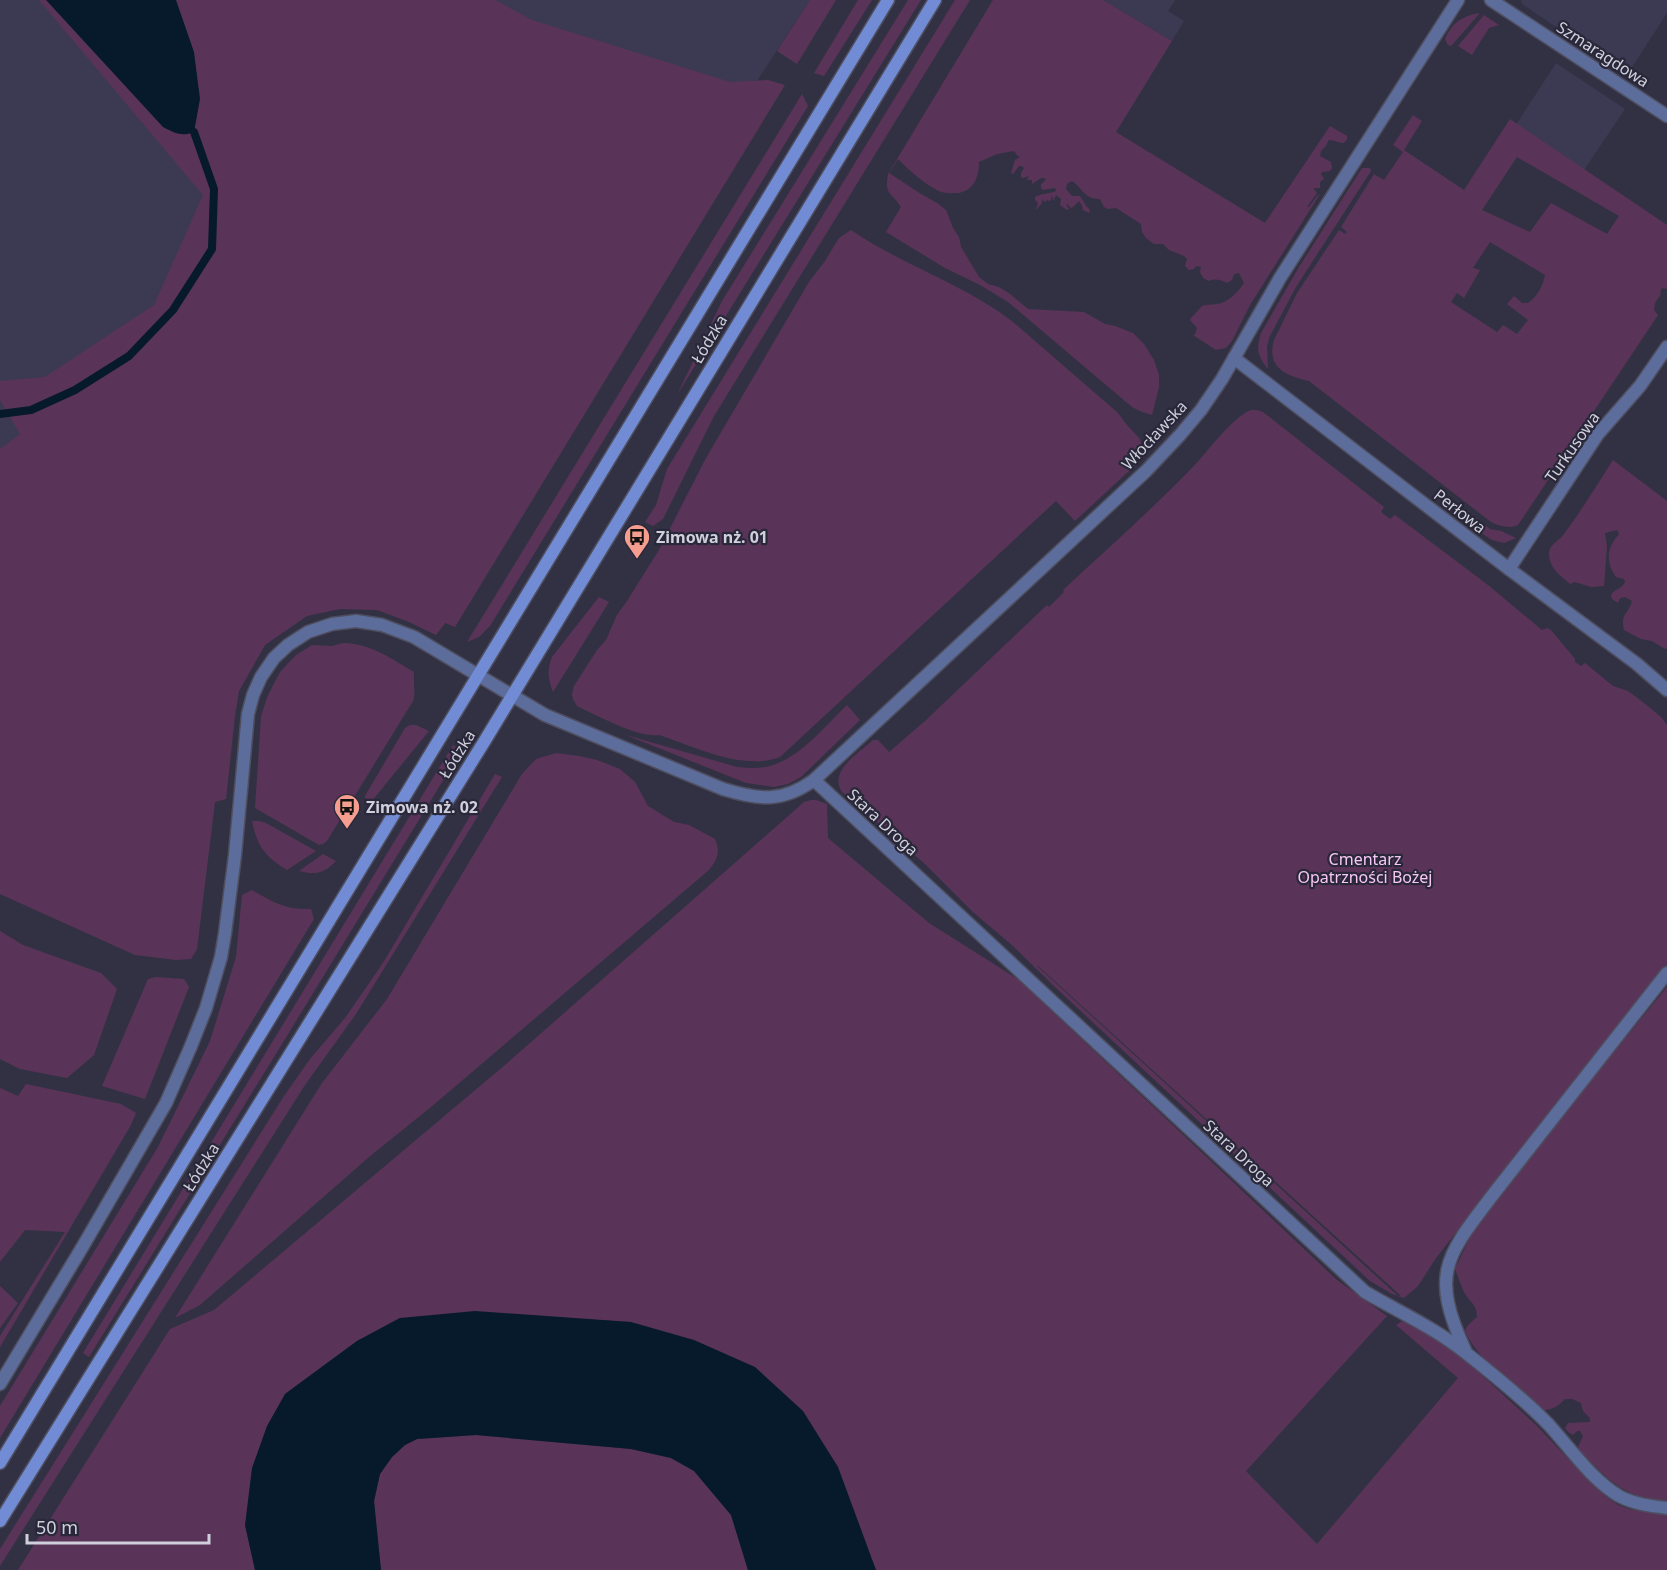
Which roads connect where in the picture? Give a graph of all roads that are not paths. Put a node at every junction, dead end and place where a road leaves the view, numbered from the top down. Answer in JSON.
{"nodes":[{"id":1,"x":888,"y":0,"type":"edge"},
{"id":2,"x":935,"y":0,"type":"edge"},
{"id":3,"x":1458,"y":0,"type":"edge"},
{"id":4,"x":1491,"y":0,"type":"edge"},
{"id":5,"x":1667,"y":116,"type":"edge"},
{"id":6,"x":1667,"y":347,"type":"edge"},
{"id":7,"x":1234,"y":358,"type":"junction"},
{"id":8,"x":1509,"y":570,"type":"junction"},
{"id":9,"x":478,"y":675,"type":"junction"},
{"id":10,"x":1667,"y":690,"type":"edge"},
{"id":11,"x":512,"y":695,"type":"junction"},
{"id":12,"x":814,"y":780,"type":"junction"},
{"id":13,"x":1667,"y":972,"type":"edge"},
{"id":14,"x":1466,"y":1352,"type":"junction"},
{"id":15,"x":0,"y":1384,"type":"edge"},
{"id":16,"x":0,"y":1463,"type":"edge"},
{"id":17,"x":1667,"y":1508,"type":"edge"},
{"id":18,"x":0,"y":1521,"type":"edge"}],
"edges":[{"from":1,"to":9,"type":"main road","name":"Łódzka"},
{"from":2,"to":11,"type":"main road","name":"Łódzka"},
{"from":3,"to":7,"type":"street","name":"Włocławska"},
{"from":4,"to":5,"type":"street","name":"Szmaragdowa"},
{"from":6,"to":8,"type":"street","name":"Turkusowa"},
{"from":7,"to":8,"type":"street","name":"Perłowa"},
{"from":7,"to":12,"type":"street","name":"Włocławska"},
{"from":8,"to":10,"type":"street","name":"Perłowa"},
{"from":9,"to":11,"type":"street"},
{"from":9,"to":15,"type":"street"},
{"from":9,"to":16,"type":"main road","name":"Łódzka"},
{"from":11,"to":12,"type":"street","name":"Włocławska"},
{"from":11,"to":18,"type":"main road","name":"Łódzka"},
{"from":12,"to":14,"type":"street","name":"Stara Droga"},
{"from":13,"to":14,"type":"street"},
{"from":14,"to":17,"type":"street","name":"Stara Droga"}]}
